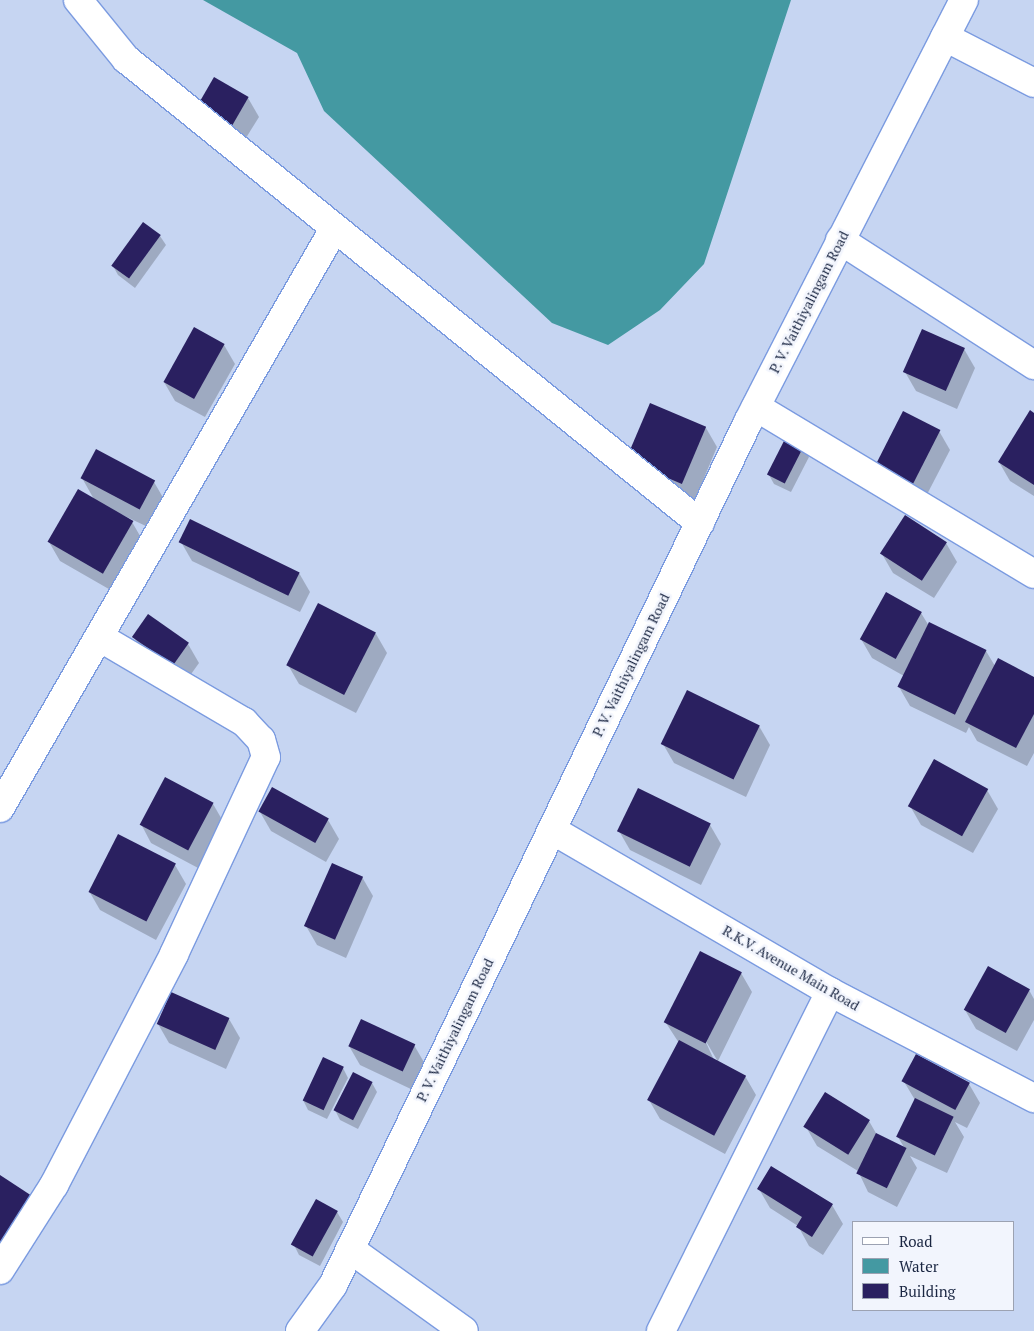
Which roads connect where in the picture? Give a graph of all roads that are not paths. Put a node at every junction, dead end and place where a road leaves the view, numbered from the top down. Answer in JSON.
{"nodes":[{"id":1,"x":78,"y":0,"type":"edge"},
{"id":2,"x":964,"y":0,"type":"edge"},
{"id":3,"x":945,"y":37,"type":"junction"},
{"id":4,"x":1034,"y":83,"type":"edge"},
{"id":5,"x":334,"y":229,"type":"junction"},
{"id":6,"x":840,"y":240,"type":"junction"},
{"id":7,"x":1034,"y":365,"type":"edge"},
{"id":8,"x":756,"y":408,"type":"junction"},
{"id":9,"x":700,"y":523,"type":"junction"},
{"id":10,"x":1034,"y":574,"type":"edge"},
{"id":11,"x":99,"y":637,"type":"junction"},
{"id":12,"x":0,"y":808,"type":"edge"},
{"id":13,"x":552,"y":830,"type":"junction"},
{"id":14,"x":830,"y":992,"type":"junction"},
{"id":15,"x":1034,"y":1098,"type":"edge"},
{"id":16,"x":350,"y":1249,"type":"junction"},
{"id":17,"x":0,"y":1270,"type":"edge"},
{"id":18,"x":300,"y":1331,"type":"edge"},
{"id":19,"x":464,"y":1331,"type":"edge"},
{"id":20,"x":661,"y":1331,"type":"edge"}],
"edges":[{"from":1,"to":5,"type":"street"},
{"from":2,"to":3,"type":"street","name":"P. V. Vaithiyalingam Road"},
{"from":3,"to":4,"type":"street"},
{"from":3,"to":6,"type":"street","name":"P. V. Vaithiyalingam Road"},
{"from":5,"to":9,"type":"street"},
{"from":5,"to":11,"type":"street"},
{"from":6,"to":7,"type":"street"},
{"from":6,"to":8,"type":"street","name":"P. V. Vaithiyalingam Road"},
{"from":8,"to":9,"type":"street","name":"P. V. Vaithiyalingam Road"},
{"from":8,"to":10,"type":"street"},
{"from":9,"to":13,"type":"street","name":"P. V. Vaithiyalingam Road"},
{"from":11,"to":12,"type":"street"},
{"from":11,"to":17,"type":"street"},
{"from":13,"to":14,"type":"street","name":"R.K.V. Avenue Main Road"},
{"from":13,"to":16,"type":"street","name":"P. V. Vaithiyalingam Road"},
{"from":14,"to":15,"type":"street","name":"R.K.V. Avenue Main Road"},
{"from":14,"to":20,"type":"street"},
{"from":16,"to":18,"type":"street","name":"P. V. Vaithiyalingam Road"},
{"from":16,"to":19,"type":"street"}]}
